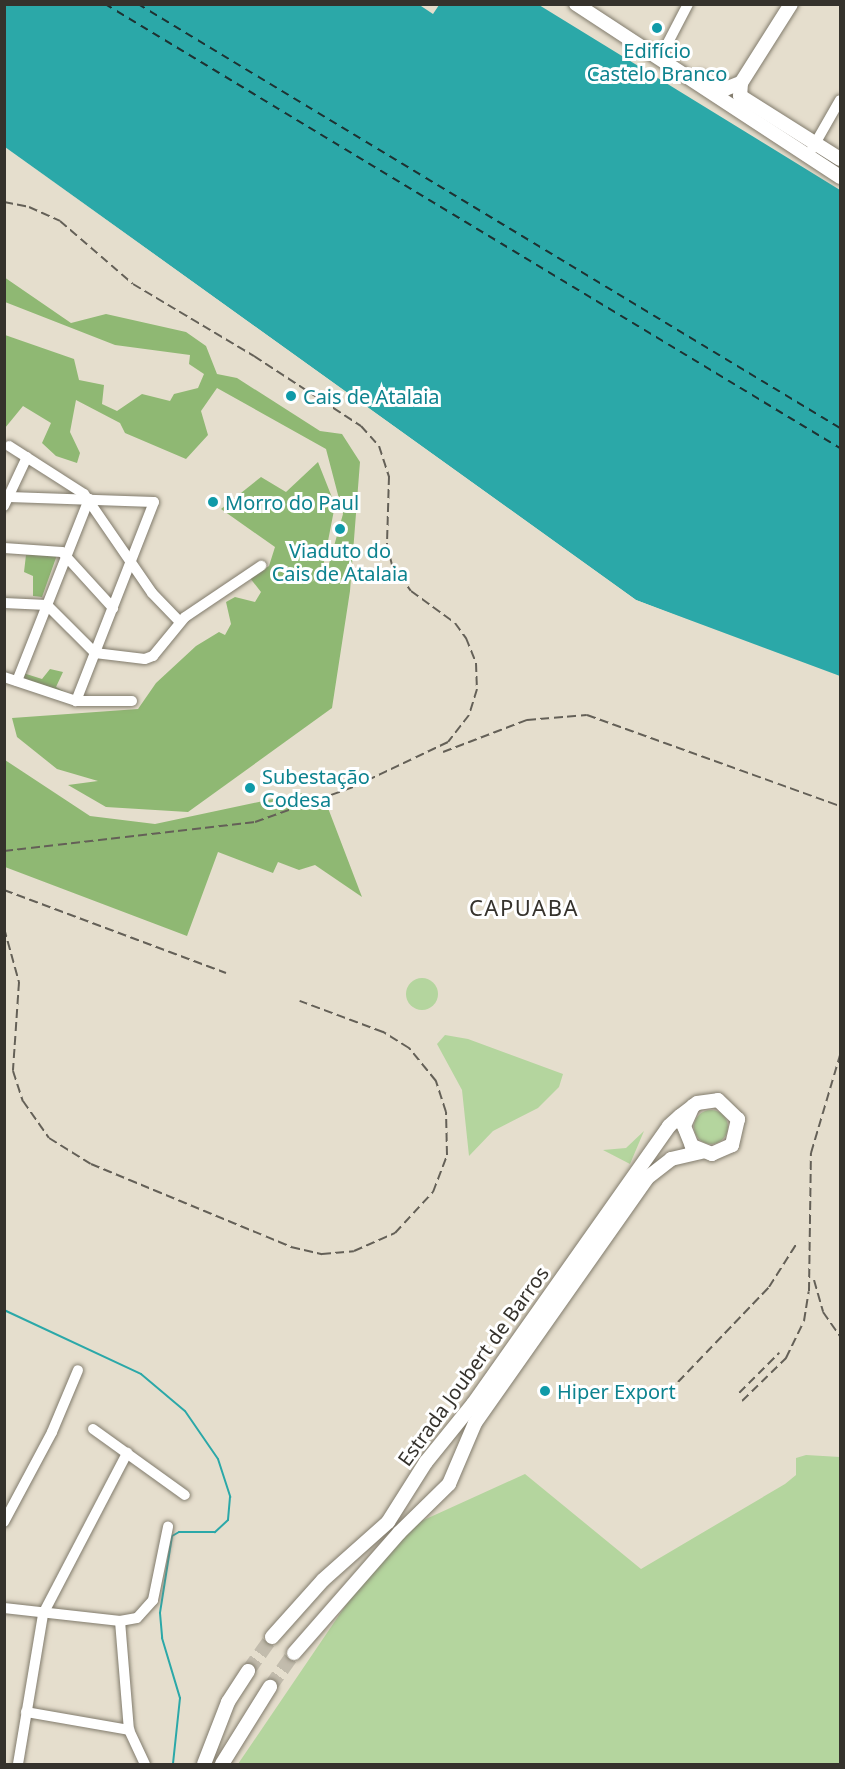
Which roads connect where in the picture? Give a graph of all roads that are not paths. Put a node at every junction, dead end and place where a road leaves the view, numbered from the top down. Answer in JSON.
{"nodes":[{"id":1,"x":576,"y":4,"type":"edge"},
{"id":2,"x":688,"y":4,"type":"edge"},
{"id":3,"x":790,"y":4,"type":"edge"},
{"id":4,"x":638,"y":45,"type":"junction"},
{"id":5,"x":662,"y":54,"type":"junction"},
{"id":6,"x":741,"y":82,"type":"junction"},
{"id":7,"x":840,"y":100,"type":"edge"},
{"id":8,"x":815,"y":143,"type":"junction"},
{"id":9,"x":807,"y":156,"type":"junction"},
{"id":10,"x":840,"y":159,"type":"edge"},
{"id":11,"x":840,"y":177,"type":"edge"},
{"id":12,"x":9,"y":446,"type":"dead end"},
{"id":13,"x":27,"y":457,"type":"junction"},
{"id":14,"x":89,"y":499,"type":"junction"},
{"id":15,"x":7,"y":502,"type":"edge"},
{"id":16,"x":4,"y":548,"type":"edge"},
{"id":17,"x":66,"y":556,"type":"junction"},
{"id":18,"x":132,"y":564,"type":"junction"},
{"id":19,"x":261,"y":566,"type":"dead end"},
{"id":20,"x":4,"y":603,"type":"edge"},
{"id":21,"x":47,"y":605,"type":"junction"},
{"id":22,"x":114,"y":608,"type":"junction"},
{"id":23,"x":180,"y":622,"type":"junction"},
{"id":24,"x":95,"y":653,"type":"junction"},
{"id":25,"x":4,"y":678,"type":"edge"},
{"id":26,"x":17,"y":681,"type":"junction"},
{"id":27,"x":76,"y":701,"type":"junction"},
{"id":28,"x":132,"y":701,"type":"dead end"},
{"id":29,"x":693,"y":1106,"type":"junction"},
{"id":30,"x":701,"y":1152,"type":"junction"},
{"id":31,"x":78,"y":1370,"type":"dead end"},
{"id":32,"x":93,"y":1429,"type":"dead end"},
{"id":33,"x":128,"y":1453,"type":"junction"},
{"id":34,"x":185,"y":1495,"type":"dead end"},
{"id":35,"x":4,"y":1522,"type":"edge"},
{"id":36,"x":168,"y":1527,"type":"dead end"},
{"id":37,"x":4,"y":1608,"type":"edge"},
{"id":38,"x":43,"y":1614,"type":"junction"},
{"id":39,"x":120,"y":1622,"type":"junction"},
{"id":40,"x":272,"y":1637,"type":"tunnel mouth"},
{"id":41,"x":294,"y":1653,"type":"tunnel mouth"},
{"id":42,"x":248,"y":1671,"type":"tunnel mouth"},
{"id":43,"x":270,"y":1688,"type":"tunnel mouth"},
{"id":44,"x":26,"y":1712,"type":"junction"},
{"id":45,"x":129,"y":1730,"type":"junction"},
{"id":46,"x":18,"y":1764,"type":"edge"},
{"id":47,"x":145,"y":1764,"type":"edge"},
{"id":48,"x":204,"y":1764,"type":"edge"},
{"id":49,"x":222,"y":1764,"type":"edge"}],
"edges":[{"from":1,"to":4,"type":"main road"},
{"from":2,"to":5,"type":"street"},
{"from":3,"to":6,"type":"main road"},
{"from":4,"to":5,"type":"main road"},
{"from":4,"to":9,"type":"main road"},
{"from":5,"to":6,"type":"main road"},
{"from":6,"to":8,"type":"main road"},
{"from":7,"to":8,"type":"street"},
{"from":8,"to":9,"type":"street"},
{"from":8,"to":10,"type":"main road"},
{"from":9,"to":11,"type":"main road"},
{"from":12,"to":13,"type":"street"},
{"from":13,"to":14,"type":"street"},
{"from":13,"to":15,"type":"street"},
{"from":14,"to":15,"type":"street"},
{"from":14,"to":17,"type":"street"},
{"from":14,"to":18,"type":"street"},
{"from":14,"to":18,"type":"street"},
{"from":16,"to":17,"type":"street"},
{"from":17,"to":21,"type":"street"},
{"from":17,"to":22,"type":"street"},
{"from":18,"to":22,"type":"street"},
{"from":18,"to":23,"type":"street"},
{"from":19,"to":23,"type":"street"},
{"from":20,"to":21,"type":"street"},
{"from":21,"to":24,"type":"street"},
{"from":21,"to":26,"type":"street"},
{"from":22,"to":24,"type":"street"},
{"from":23,"to":24,"type":"street"},
{"from":24,"to":27,"type":"street"},
{"from":25,"to":26,"type":"street"},
{"from":26,"to":27,"type":"street"},
{"from":27,"to":28,"type":"street"},
{"from":29,"to":30,"type":"main road"},
{"from":29,"to":30,"type":"main road"},
{"from":29,"to":40,"type":"main road","name":"Estrada Joubert de Barros"},
{"from":30,"to":41,"type":"main road","name":"Estrada Joubert de Barros"},
{"from":31,"to":35,"type":"street"},
{"from":32,"to":33,"type":"street"},
{"from":33,"to":34,"type":"street"},
{"from":33,"to":38,"type":"street"},
{"from":36,"to":39,"type":"street"},
{"from":37,"to":38,"type":"street"},
{"from":38,"to":39,"type":"street"},
{"from":38,"to":44,"type":"street"},
{"from":39,"to":45,"type":"street"},
{"from":42,"to":48,"type":"main road"},
{"from":43,"to":49,"type":"main road"},
{"from":44,"to":45,"type":"street"},
{"from":44,"to":46,"type":"street"},
{"from":45,"to":47,"type":"street"}]}
